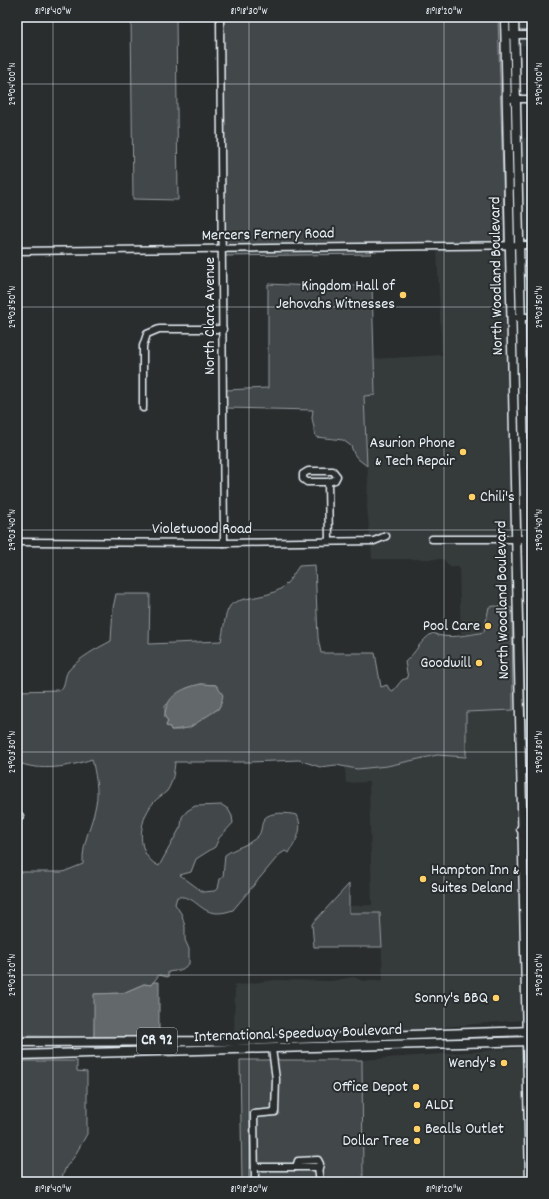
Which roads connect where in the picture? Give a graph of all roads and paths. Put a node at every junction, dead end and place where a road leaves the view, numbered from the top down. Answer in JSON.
{"nodes":[{"id":1,"x":220,"y":17,"type":"edge"},
{"id":2,"x":505,"y":17,"type":"edge"},
{"id":3,"x":514,"y":17,"type":"edge"},
{"id":4,"x":532,"y":35,"type":"edge"},
{"id":5,"x":506,"y":36,"type":"junction"},
{"id":6,"x":515,"y":36,"type":"junction"},
{"id":7,"x":507,"y":99,"type":"junction"},
{"id":8,"x":516,"y":99,"type":"junction"},
{"id":9,"x":532,"y":99,"type":"edge"},
{"id":10,"x":508,"y":171,"type":"junction"},
{"id":11,"x":518,"y":171,"type":"junction"},
{"id":12,"x":510,"y":245,"type":"junction"},
{"id":13,"x":519,"y":245,"type":"junction"},
{"id":14,"x":532,"y":245,"type":"edge"},
{"id":15,"x":222,"y":248,"type":"junction"},
{"id":16,"x":17,"y":251,"type":"edge"},
{"id":17,"x":512,"y":316,"type":"junction"},
{"id":18,"x":521,"y":317,"type":"junction"},
{"id":19,"x":532,"y":317,"type":"edge"},
{"id":20,"x":223,"y":329,"type":"junction"},
{"id":21,"x":522,"y":388,"type":"junction"},
{"id":22,"x":513,"y":389,"type":"junction"},
{"id":23,"x":144,"y":408,"type":"dead end"},
{"id":24,"x":328,"y":482,"type":"junction"},
{"id":25,"x":386,"y":536,"type":"dead end"},
{"id":26,"x":432,"y":539,"type":"dead end"},
{"id":27,"x":516,"y":539,"type":"junction"},
{"id":28,"x":525,"y":539,"type":"junction"},
{"id":29,"x":329,"y":541,"type":"junction"},
{"id":30,"x":17,"y":542,"type":"edge"},
{"id":31,"x":224,"y":543,"type":"junction"},
{"id":32,"x":518,"y":665,"type":"junction"},
{"id":33,"x":528,"y":685,"type":"junction"},
{"id":34,"x":519,"y":688,"type":"junction"},
{"id":35,"x":529,"y":701,"type":"junction"},
{"id":36,"x":520,"y":782,"type":"junction"},
{"id":37,"x":532,"y":816,"type":"edge"},
{"id":38,"x":521,"y":829,"type":"junction"},
{"id":39,"x":532,"y":831,"type":"edge"},
{"id":40,"x":532,"y":843,"type":"edge"},
{"id":41,"x":522,"y":885,"type":"junction"},
{"id":42,"x":532,"y":904,"type":"edge"},
{"id":43,"x":529,"y":1031,"type":"edge"},
{"id":44,"x":481,"y":1033,"type":"junction"},
{"id":45,"x":424,"y":1035,"type":"junction"},
{"id":46,"x":377,"y":1036,"type":"junction"},
{"id":47,"x":309,"y":1038,"type":"junction"},
{"id":48,"x":236,"y":1041,"type":"junction"},
{"id":49,"x":529,"y":1041,"type":"edge"},
{"id":50,"x":17,"y":1042,"type":"edge"},
{"id":51,"x":481,"y":1042,"type":"junction"},
{"id":52,"x":428,"y":1044,"type":"junction"},
{"id":53,"x":375,"y":1046,"type":"junction"},
{"id":54,"x":309,"y":1048,"type":"junction"},
{"id":55,"x":272,"y":1049,"type":"junction"},
{"id":56,"x":235,"y":1050,"type":"junction"},
{"id":57,"x":17,"y":1055,"type":"edge"},
{"id":58,"x":530,"y":1124,"type":"edge"},
{"id":59,"x":255,"y":1167,"type":"junction"},
{"id":60,"x":255,"y":1182,"type":"edge"},
{"id":61,"x":320,"y":1182,"type":"edge"},
{"id":62,"x":530,"y":1182,"type":"edge"}],
"edges":[{"from":1,"to":15,"type":"street","name":"North Clara Avenue"},
{"from":2,"to":5,"type":"main road","name":"North Woodland Boulevard"},
{"from":3,"to":6,"type":"main road","name":"North Woodland Boulevard"},
{"from":4,"to":6,"type":"street"},
{"from":5,"to":6,"type":"street"},
{"from":5,"to":7,"type":"main road","name":"North Woodland Boulevard"},
{"from":6,"to":8,"type":"main road","name":"North Woodland Boulevard"},
{"from":7,"to":8,"type":"street"},
{"from":7,"to":10,"type":"main road","name":"North Woodland Boulevard"},
{"from":8,"to":9,"type":"street"},
{"from":8,"to":11,"type":"main road","name":"North Woodland Boulevard"},
{"from":10,"to":11,"type":"street"},
{"from":10,"to":12,"type":"main road","name":"North Woodland Boulevard"},
{"from":11,"to":13,"type":"main road","name":"North Woodland Boulevard"},
{"from":12,"to":13,"type":"street","name":"Mercers Fernery Road"},
{"from":12,"to":15,"type":"street","name":"Mercers Fernery Road"},
{"from":12,"to":17,"type":"main road","name":"North Woodland Boulevard"},
{"from":13,"to":14,"type":"street","name":"Mercers Fernery Road"},
{"from":13,"to":18,"type":"main road","name":"North Woodland Boulevard"},
{"from":15,"to":16,"type":"street","name":"Mercers Fernery Road"},
{"from":15,"to":20,"type":"street","name":"North Clara Avenue"},
{"from":17,"to":18,"type":"street"},
{"from":17,"to":22,"type":"main road","name":"North Woodland Boulevard"},
{"from":18,"to":19,"type":"street"},
{"from":18,"to":21,"type":"main road","name":"North Woodland Boulevard"},
{"from":20,"to":23,"type":"street"},
{"from":20,"to":31,"type":"street","name":"North Clara Avenue"},
{"from":21,"to":22,"type":"street"},
{"from":21,"to":28,"type":"main road","name":"North Woodland Boulevard"},
{"from":22,"to":27,"type":"main road","name":"North Woodland Boulevard"},
{"from":24,"to":24,"type":"street"},
{"from":24,"to":29,"type":"street"},
{"from":25,"to":29,"type":"street","name":"Violetwood Road"},
{"from":26,"to":27,"type":"street"},
{"from":27,"to":28,"type":"street"},
{"from":27,"to":32,"type":"main road","name":"North Woodland Boulevard"},
{"from":28,"to":33,"type":"main road","name":"North Woodland Boulevard"},
{"from":29,"to":31,"type":"street","name":"Violetwood Road"},
{"from":30,"to":31,"type":"street","name":"Violetwood Road"},
{"from":32,"to":33,"type":"main road"},
{"from":32,"to":34,"type":"main road","name":"North Woodland Boulevard"},
{"from":33,"to":35,"type":"main road","name":"North Woodland Boulevard"},
{"from":34,"to":35,"type":"main road"},
{"from":34,"to":36,"type":"main road","name":"North Woodland Boulevard"},
{"from":35,"to":37,"type":"main road","name":"North Woodland Boulevard"},
{"from":36,"to":38,"type":"main road","name":"North Woodland Boulevard"},
{"from":36,"to":39,"type":"main road"},
{"from":38,"to":40,"type":"main road"},
{"from":38,"to":41,"type":"main road","name":"North Woodland Boulevard"},
{"from":41,"to":42,"type":"main road"},
{"from":41,"to":43,"type":"main road","name":"North Woodland Boulevard"},
{"from":43,"to":44,"type":"main road","name":"International Speedway Boulevard","number":"CR 92"},
{"from":43,"to":49,"type":"main road","name":"North Woodland Boulevard"},
{"from":44,"to":45,"type":"main road","name":"International Speedway Boulevard","number":"CR 92"},
{"from":44,"to":51,"type":"main road"},
{"from":45,"to":46,"type":"main road","name":"International Speedway Boulevard","number":"CR 92"},
{"from":45,"to":52,"type":"main road"},
{"from":46,"to":47,"type":"main road","name":"International Speedway Boulevard","number":"CR 92"},
{"from":46,"to":53,"type":"main road"},
{"from":47,"to":48,"type":"main road","name":"International Speedway Boulevard","number":"CR 92"},
{"from":47,"to":54,"type":"main road"},
{"from":48,"to":50,"type":"main road","name":"International Speedway Boulevard","number":"CR 92"},
{"from":48,"to":56,"type":"main road"},
{"from":49,"to":51,"type":"main road","name":"International Speedway Boulevard","number":"CR 92"},
{"from":49,"to":58,"type":"main road","name":"North Woodland Boulevard"},
{"from":51,"to":52,"type":"main road","name":"International Speedway Boulevard","number":"CR 92"},
{"from":52,"to":53,"type":"main road","name":"International Speedway Boulevard","number":"CR 92"},
{"from":53,"to":54,"type":"main road","name":"International Speedway Boulevard","number":"CR 92"},
{"from":54,"to":55,"type":"main road","name":"International Speedway Boulevard","number":"CR 92"},
{"from":55,"to":56,"type":"main road","name":"International Speedway Boulevard","number":"CR 92"},
{"from":55,"to":59,"type":"street"},
{"from":56,"to":57,"type":"main road","name":"International Speedway Boulevard","number":"CR 92"},
{"from":58,"to":62,"type":"main road","name":"North Woodland Boulevard"},
{"from":59,"to":60,"type":"street"},
{"from":59,"to":61,"type":"street"}]}
